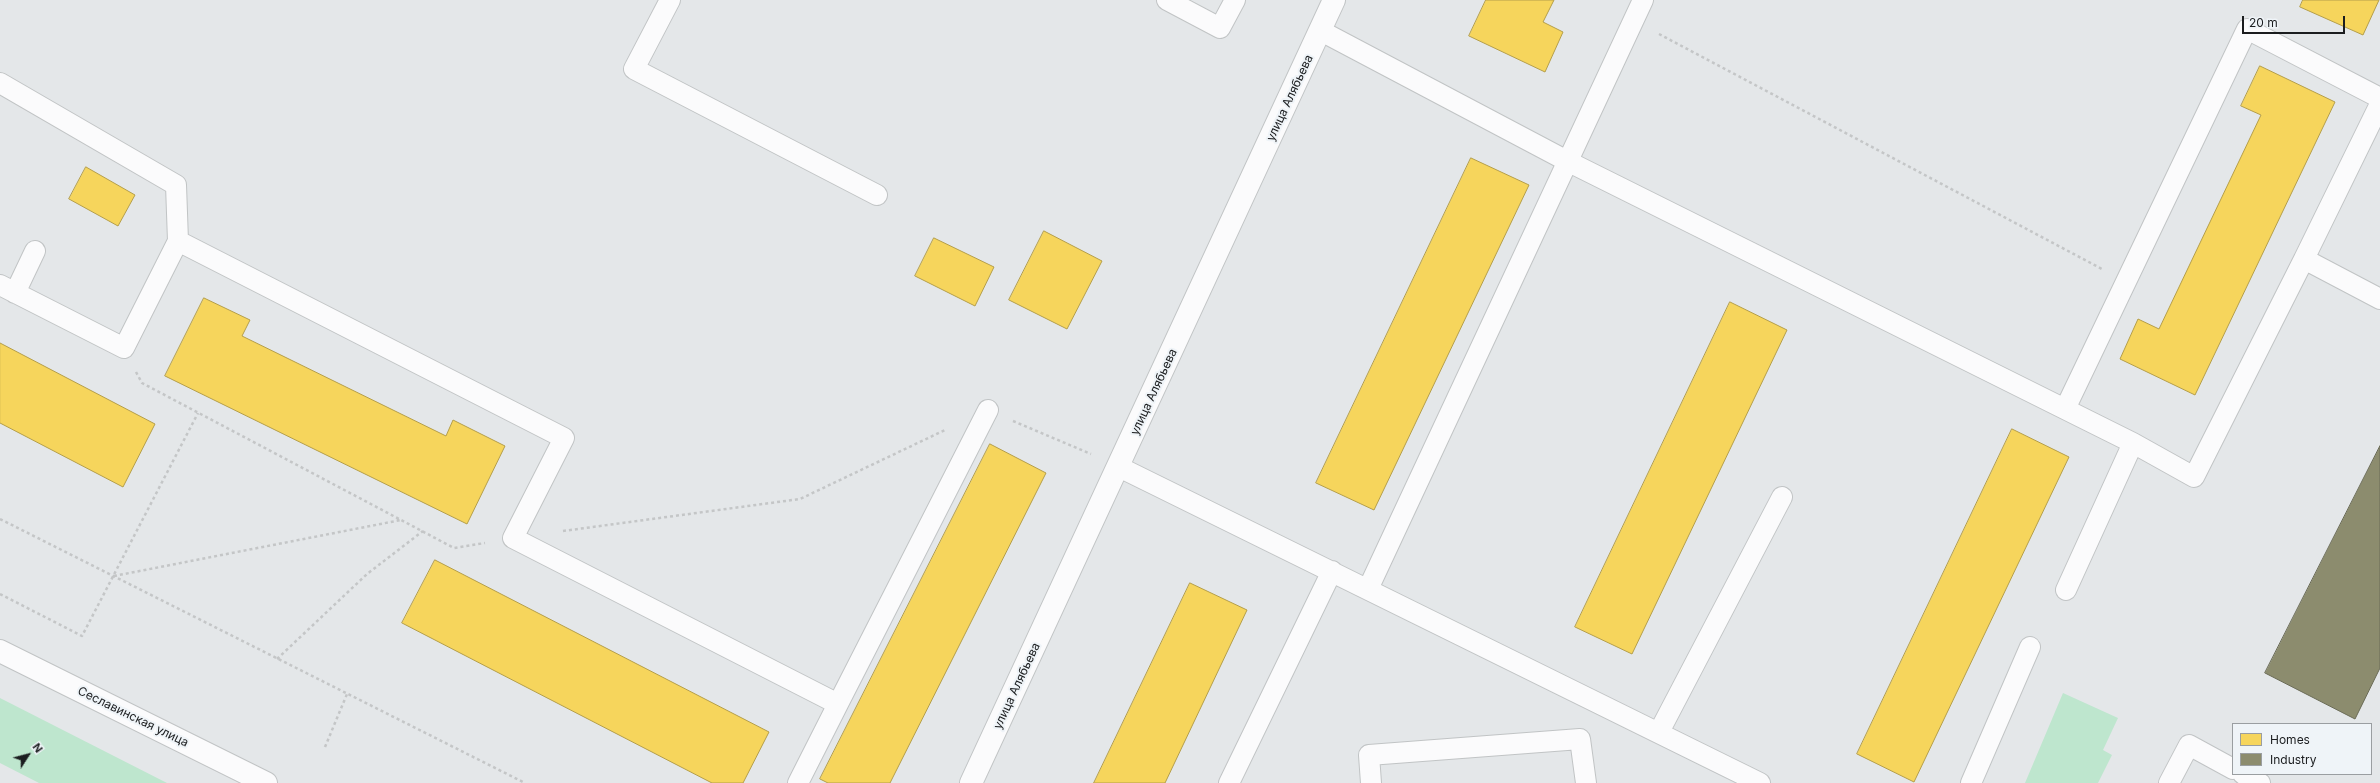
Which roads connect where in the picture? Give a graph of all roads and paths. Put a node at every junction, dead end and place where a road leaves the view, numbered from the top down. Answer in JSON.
{"nodes":[{"id":1,"x":670,"y":0,"type":"edge"},
{"id":2,"x":1167,"y":0,"type":"edge"},
{"id":3,"x":1235,"y":0,"type":"edge"},
{"id":4,"x":1643,"y":0,"type":"edge"},
{"id":5,"x":1333,"y":1,"type":"edge"},
{"id":6,"x":1634,"y":21,"type":"junction"},
{"id":7,"x":1321,"y":31,"type":"junction"},
{"id":8,"x":0,"y":83,"type":"edge"},
{"id":9,"x":2380,"y":98,"type":"edge"},
{"id":10,"x":2380,"y":104,"type":"edge"},
{"id":11,"x":1569,"y":162,"type":"junction"},
{"id":12,"x":877,"y":195,"type":"dead end"},
{"id":13,"x":178,"y":241,"type":"junction"},
{"id":14,"x":35,"y":251,"type":"dead end"},
{"id":15,"x":2304,"y":259,"type":"junction"},
{"id":16,"x":2126,"y":281,"type":"junction"},
{"id":17,"x":7,"y":289,"type":"edge"},
{"id":18,"x":2380,"y":299,"type":"edge"},
{"id":19,"x":124,"y":348,"type":"junction"},
{"id":20,"x":2065,"y":409,"type":"junction"},
{"id":21,"x":988,"y":410,"type":"joint"},
{"id":22,"x":198,"y":413,"type":"junction"},
{"id":23,"x":946,"y":430,"type":"dead end"},
{"id":24,"x":2132,"y":444,"type":"junction"},
{"id":25,"x":1119,"y":467,"type":"junction"},
{"id":26,"x":1782,"y":497,"type":"dead end"},
{"id":27,"x":0,"y":520,"type":"edge"},
{"id":28,"x":402,"y":520,"type":"junction"},
{"id":29,"x":423,"y":532,"type":"junction"},
{"id":30,"x":559,"y":532,"type":"dead end"},
{"id":31,"x":513,"y":538,"type":"junction"},
{"id":32,"x":1332,"y":571,"type":"junction"},
{"id":33,"x":113,"y":577,"type":"junction"},
{"id":34,"x":1368,"y":589,"type":"junction"},
{"id":35,"x":2066,"y":590,"type":"dead end"},
{"id":36,"x":0,"y":594,"type":"edge"},
{"id":37,"x":2030,"y":647,"type":"dead end"},
{"id":38,"x":0,"y":651,"type":"edge"},
{"id":39,"x":277,"y":659,"type":"junction"},
{"id":40,"x":348,"y":694,"type":"junction"},
{"id":41,"x":838,"y":704,"type":"junction"},
{"id":42,"x":1659,"y":732,"type":"junction"},
{"id":43,"x":325,"y":747,"type":"dead end"},
{"id":44,"x":2232,"y":768,"type":"edge"},
{"id":45,"x":2245,"y":775,"type":"edge"},
{"id":46,"x":266,"y":783,"type":"edge"},
{"id":47,"x":525,"y":783,"type":"edge"},
{"id":48,"x":798,"y":783,"type":"edge"},
{"id":49,"x":971,"y":783,"type":"edge"},
{"id":50,"x":1229,"y":783,"type":"edge"},
{"id":51,"x":1371,"y":783,"type":"edge"},
{"id":52,"x":1586,"y":783,"type":"edge"},
{"id":53,"x":1760,"y":783,"type":"edge"},
{"id":54,"x":1971,"y":783,"type":"edge"},
{"id":55,"x":2170,"y":783,"type":"edge"},
{"id":56,"x":2260,"y":783,"type":"edge"}],
"edges":[{"from":1,"to":12,"type":"lane"},
{"from":2,"to":3,"type":"lane"},
{"from":4,"to":6,"type":"lane"},
{"from":5,"to":7,"type":"street","name":"улица Алябьева"},
{"from":6,"to":11,"type":"lane"},
{"from":6,"to":16,"type":"path"},
{"from":7,"to":11,"type":"lane"},
{"from":7,"to":25,"type":"street","name":"улица Алябьева"},
{"from":8,"to":13,"type":"lane"},
{"from":9,"to":16,"type":"lane"},
{"from":10,"to":15,"type":"lane"},
{"from":11,"to":20,"type":"lane"},
{"from":11,"to":34,"type":"lane"},
{"from":13,"to":19,"type":"lane"},
{"from":13,"to":31,"type":"lane"},
{"from":14,"to":17,"type":"lane"},
{"from":15,"to":18,"type":"lane"},
{"from":15,"to":24,"type":"lane"},
{"from":16,"to":20,"type":"lane"},
{"from":17,"to":19,"type":"lane"},
{"from":19,"to":22,"type":"path"},
{"from":20,"to":24,"type":"lane"},
{"from":21,"to":25,"type":"path"},
{"from":21,"to":41,"type":"lane"},
{"from":22,"to":28,"type":"path"},
{"from":22,"to":33,"type":"path"},
{"from":23,"to":30,"type":"path"},
{"from":24,"to":35,"type":"lane"},
{"from":25,"to":32,"type":"lane"},
{"from":25,"to":49,"type":"street","name":"улица Алябьева"},
{"from":26,"to":42,"type":"lane"},
{"from":27,"to":33,"type":"path"},
{"from":28,"to":29,"type":"path"},
{"from":28,"to":33,"type":"path"},
{"from":29,"to":31,"type":"path"},
{"from":29,"to":39,"type":"path"},
{"from":31,"to":41,"type":"lane"},
{"from":32,"to":34,"type":"lane"},
{"from":32,"to":50,"type":"lane"},
{"from":33,"to":36,"type":"path"},
{"from":33,"to":39,"type":"path"},
{"from":34,"to":42,"type":"lane"},
{"from":37,"to":54,"type":"lane"},
{"from":38,"to":46,"type":"street","name":"Сеславинская улица"},
{"from":39,"to":40,"type":"path"},
{"from":40,"to":43,"type":"path"},
{"from":40,"to":47,"type":"path"},
{"from":41,"to":48,"type":"lane"},
{"from":42,"to":53,"type":"lane"},
{"from":44,"to":55,"type":"lane"},
{"from":45,"to":56,"type":"lane"},
{"from":51,"to":52,"type":"lane"}]}
